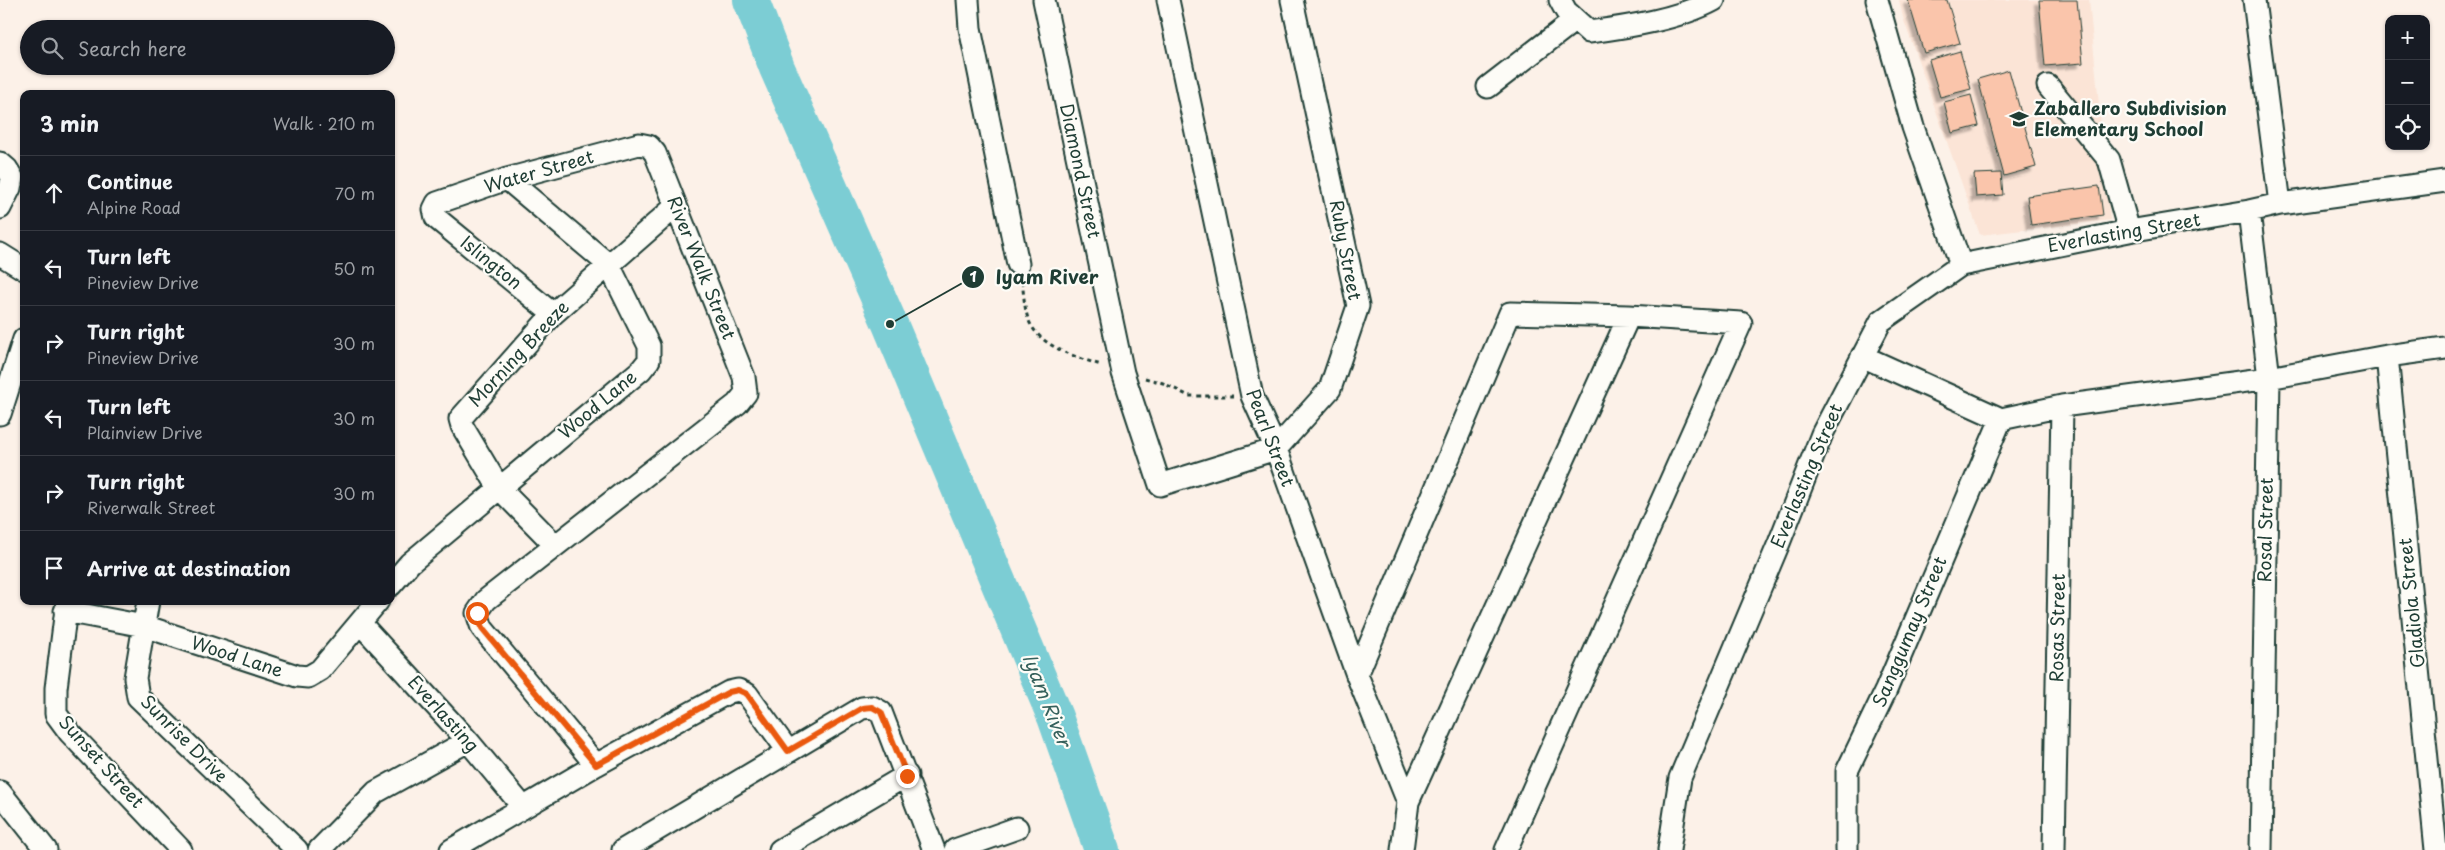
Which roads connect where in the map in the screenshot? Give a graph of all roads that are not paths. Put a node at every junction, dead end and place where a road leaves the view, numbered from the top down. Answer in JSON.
{"nodes":[{"id":1,"x":968,"y":0,"type":"edge"},
{"id":2,"x":1044,"y":0,"type":"edge"},
{"id":3,"x":1168,"y":0,"type":"edge"},
{"id":4,"x":1292,"y":0,"type":"edge"},
{"id":5,"x":1560,"y":0,"type":"edge"},
{"id":6,"x":1714,"y":0,"type":"edge"},
{"id":7,"x":1877,"y":0,"type":"edge"},
{"id":8,"x":2254,"y":0,"type":"edge"},
{"id":9,"x":1575,"y":20,"type":"junction"},
{"id":10,"x":1488,"y":86,"type":"dead end"},
{"id":11,"x":2048,"y":86,"type":"dead end"},
{"id":12,"x":649,"y":146,"type":"joint"},
{"id":13,"x":0,"y":163,"type":"edge"},
{"id":14,"x":507,"y":180,"type":"junction"},
{"id":15,"x":2445,"y":180,"type":"edge"},
{"id":16,"x":2280,"y":204,"type":"junction"},
{"id":17,"x":676,"y":206,"type":"junction"},
{"id":18,"x":0,"y":208,"type":"edge"},
{"id":19,"x":434,"y":209,"type":"joint"},
{"id":20,"x":2249,"y":211,"type":"junction"},
{"id":21,"x":2129,"y":230,"type":"junction"},
{"id":22,"x":0,"y":254,"type":"edge"},
{"id":23,"x":1018,"y":264,"type":"road end"},
{"id":24,"x":609,"y":265,"type":"junction"},
{"id":25,"x":1960,"y":265,"type":"junction"},
{"id":26,"x":20,"y":266,"type":"edge"},
{"id":27,"x":553,"y":314,"type":"junction"},
{"id":28,"x":1629,"y":316,"type":"junction"},
{"id":29,"x":2445,"y":348,"type":"edge"},
{"id":30,"x":20,"y":351,"type":"edge"},
{"id":31,"x":1862,"y":356,"type":"junction"},
{"id":32,"x":2387,"y":356,"type":"junction"},
{"id":33,"x":2269,"y":378,"type":"junction"},
{"id":34,"x":2062,"y":406,"type":"junction"},
{"id":35,"x":0,"y":414,"type":"edge"},
{"id":36,"x":2001,"y":419,"type":"junction"},
{"id":37,"x":1276,"y":449,"type":"junction"},
{"id":38,"x":499,"y":488,"type":"junction"},
{"id":39,"x":554,"y":544,"type":"junction"},
{"id":40,"x":395,"y":580,"type":"edge"},
{"id":41,"x":147,"y":605,"type":"edge"},
{"id":42,"x":375,"y":605,"type":"edge"},
{"id":43,"x":66,"y":606,"type":"edge"},
{"id":44,"x":360,"y":623,"type":"junction"},
{"id":45,"x":144,"y":626,"type":"junction"},
{"id":46,"x":1357,"y":675,"type":"junction"},
{"id":47,"x":468,"y":741,"type":"junction"},
{"id":48,"x":788,"y":751,"type":"junction"},
{"id":49,"x":596,"y":765,"type":"junction"},
{"id":50,"x":907,"y":776,"type":"junction"},
{"id":51,"x":0,"y":792,"type":"edge"},
{"id":52,"x":1408,"y":802,"type":"junction"},
{"id":53,"x":523,"y":807,"type":"junction"},
{"id":54,"x":1017,"y":828,"type":"dead end"},
{"id":55,"x":46,"y":850,"type":"edge"},
{"id":56,"x":181,"y":850,"type":"edge"},
{"id":57,"x":297,"y":850,"type":"edge"},
{"id":58,"x":319,"y":850,"type":"edge"},
{"id":59,"x":451,"y":850,"type":"edge"},
{"id":60,"x":623,"y":850,"type":"edge"},
{"id":61,"x":780,"y":850,"type":"edge"},
{"id":62,"x":934,"y":850,"type":"edge"},
{"id":63,"x":955,"y":850,"type":"edge"},
{"id":64,"x":1402,"y":850,"type":"edge"},
{"id":65,"x":1506,"y":850,"type":"edge"},
{"id":66,"x":1669,"y":850,"type":"edge"},
{"id":67,"x":1847,"y":850,"type":"edge"},
{"id":68,"x":2054,"y":850,"type":"edge"},
{"id":69,"x":2261,"y":850,"type":"edge"},
{"id":70,"x":2436,"y":850,"type":"edge"}],
"edges":[{"from":1,"to":23,"type":"street"},
{"from":2,"to":37,"type":"street","name":"Diamond Street"},
{"from":3,"to":37,"type":"street","name":"Pearl Street"},
{"from":4,"to":37,"type":"street","name":"Ruby Street"},
{"from":5,"to":9,"type":"street"},
{"from":6,"to":9,"type":"street"},
{"from":7,"to":25,"type":"street"},
{"from":8,"to":16,"type":"street"},
{"from":9,"to":10,"type":"street"},
{"from":11,"to":21,"type":"street"},
{"from":12,"to":14,"type":"street","name":"Water Street"},
{"from":12,"to":17,"type":"street","name":"River Walk Street"},
{"from":13,"to":18,"type":"street"},
{"from":14,"to":19,"type":"street","name":"Water Street"},
{"from":14,"to":24,"type":"street","name":"Wood Lane"},
{"from":15,"to":16,"type":"street","name":"Everlasting Street"},
{"from":16,"to":20,"type":"street","name":"Everlasting Street"},
{"from":17,"to":24,"type":"street","name":"Morning Breeze"},
{"from":17,"to":39,"type":"street","name":"River Walk Street"},
{"from":19,"to":27,"type":"street","name":"Islington"},
{"from":20,"to":21,"type":"street","name":"Everlasting Street"},
{"from":20,"to":33,"type":"street","name":"Rosal Street"},
{"from":21,"to":25,"type":"street","name":"Everlasting Street"},
{"from":22,"to":26,"type":"street"},
{"from":24,"to":27,"type":"street","name":"Morning Breeze"},
{"from":24,"to":38,"type":"street","name":"Wood Lane"},
{"from":25,"to":31,"type":"street","name":"Everlasting Street"},
{"from":27,"to":38,"type":"street","name":"Morning Breeze"},
{"from":28,"to":46,"type":"street"},
{"from":28,"to":52,"type":"street"},
{"from":28,"to":65,"type":"street"},
{"from":29,"to":32,"type":"street"},
{"from":30,"to":35,"type":"street"},
{"from":31,"to":36,"type":"street"},
{"from":31,"to":66,"type":"street","name":"Everlasting Street"},
{"from":32,"to":33,"type":"street"},
{"from":32,"to":70,"type":"street","name":"Gladiola Street"},
{"from":33,"to":34,"type":"street"},
{"from":33,"to":69,"type":"street","name":"Rosal Street"},
{"from":34,"to":36,"type":"street"},
{"from":34,"to":68,"type":"street","name":"Rosas Street"},
{"from":36,"to":67,"type":"street","name":"Sanggumay Street"},
{"from":37,"to":46,"type":"street","name":"Pearl Street"},
{"from":38,"to":39,"type":"street","name":"Morning Breeze"},
{"from":38,"to":40,"type":"street","name":"Wood Lane"},
{"from":39,"to":49,"type":"street"},
{"from":41,"to":45,"type":"street","name":"Sunrise Drive"},
{"from":42,"to":44,"type":"street","name":"Wood Lane"},
{"from":43,"to":45,"type":"street","name":"Wood Lane"},
{"from":43,"to":56,"type":"street","name":"Sunset Street"},
{"from":44,"to":45,"type":"street","name":"Wood Lane"},
{"from":44,"to":47,"type":"street","name":"Everlasting"},
{"from":45,"to":57,"type":"street","name":"Sunrise Drive"},
{"from":46,"to":52,"type":"street","name":"Pearl Street"},
{"from":47,"to":53,"type":"street","name":"Everlasting"},
{"from":47,"to":58,"type":"street"},
{"from":48,"to":49,"type":"street"},
{"from":48,"to":50,"type":"street"},
{"from":48,"to":60,"type":"street"},
{"from":49,"to":53,"type":"street"},
{"from":50,"to":61,"type":"street"},
{"from":50,"to":62,"type":"street"},
{"from":51,"to":55,"type":"street"},
{"from":52,"to":64,"type":"street"},
{"from":53,"to":59,"type":"street"},
{"from":54,"to":63,"type":"street"}]}
